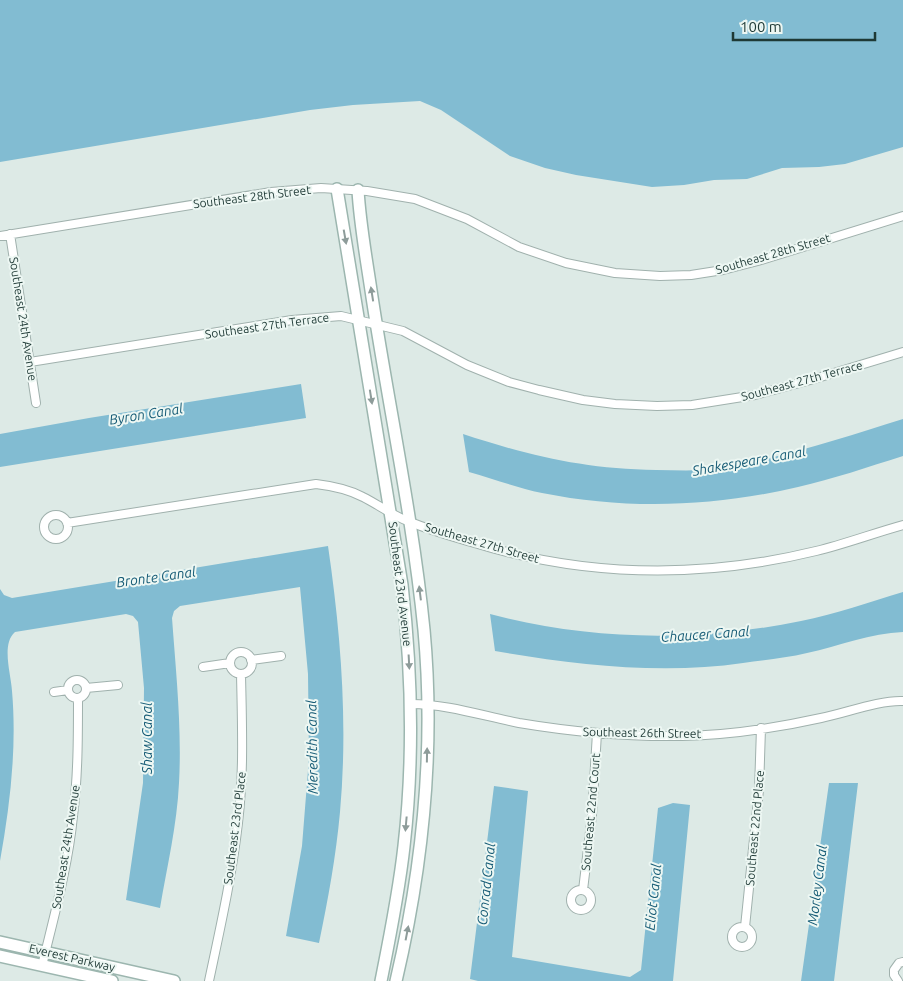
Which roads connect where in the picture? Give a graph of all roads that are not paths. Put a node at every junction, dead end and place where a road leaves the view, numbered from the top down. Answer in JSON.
{"nodes":[{"id":1,"x":337,"y":189,"type":"junction"},
{"id":2,"x":358,"y":190,"type":"junction"},
{"id":3,"x":903,"y":216,"type":"edge"},
{"id":4,"x":10,"y":234,"type":"junction"},
{"id":5,"x":0,"y":236,"type":"edge"},
{"id":6,"x":358,"y":319,"type":"junction"},
{"id":7,"x":376,"y":324,"type":"junction"},
{"id":8,"x":903,"y":352,"type":"edge"},
{"id":9,"x":30,"y":362,"type":"junction"},
{"id":10,"x":36,"y":403,"type":"dead end"},
{"id":11,"x":390,"y":512,"type":"junction"},
{"id":12,"x":409,"y":522,"type":"junction"},
{"id":13,"x":67,"y":523,"type":"dead end"},
{"id":14,"x":903,"y":525,"type":"edge"},
{"id":15,"x":281,"y":656,"type":"dead end"},
{"id":16,"x":251,"y":660,"type":"junction"},
{"id":17,"x":230,"y":663,"type":"junction"},
{"id":18,"x":203,"y":667,"type":"dead end"},
{"id":19,"x":241,"y":674,"type":"junction"},
{"id":20,"x":118,"y":685,"type":"dead end"},
{"id":21,"x":86,"y":688,"type":"junction"},
{"id":22,"x":68,"y":690,"type":"junction"},
{"id":23,"x":54,"y":692,"type":"dead end"},
{"id":24,"x":78,"y":698,"type":"junction"},
{"id":25,"x":903,"y":701,"type":"edge"},
{"id":26,"x":410,"y":704,"type":"junction"},
{"id":27,"x":428,"y":704,"type":"junction"},
{"id":28,"x":761,"y":728,"type":"junction"},
{"id":29,"x":597,"y":733,"type":"junction"},
{"id":30,"x":583,"y":890,"type":"dead end"},
{"id":31,"x":745,"y":927,"type":"dead end"},
{"id":32,"x":0,"y":942,"type":"edge"},
{"id":33,"x":46,"y":952,"type":"junction"},
{"id":34,"x":0,"y":956,"type":"edge"},
{"id":35,"x":903,"y":962,"type":"edge"},
{"id":36,"x":42,"y":966,"type":"junction"},
{"id":37,"x":112,"y":981,"type":"edge"},
{"id":38,"x":174,"y":981,"type":"edge"},
{"id":39,"x":209,"y":981,"type":"edge"},
{"id":40,"x":381,"y":981,"type":"edge"},
{"id":41,"x":396,"y":981,"type":"edge"},
{"id":42,"x":898,"y":981,"type":"edge"}],
"edges":[{"from":1,"to":2,"type":"street","name":"Southeast 28th Street"},
{"from":1,"to":4,"type":"street","name":"Southeast 28th Street"},
{"from":1,"to":6,"type":"street","name":"Southeast 23rd Avenue","one_way":true},
{"from":2,"to":3,"type":"street","name":"Southeast 28th Street"},
{"from":7,"to":2,"type":"street","name":"Southeast 23rd Avenue","one_way":true},
{"from":4,"to":5,"type":"street","name":"Southeast 28th Street"},
{"from":4,"to":9,"type":"street","name":"Southeast 24th Avenue"},
{"from":6,"to":7,"type":"street","name":"Southeast 27th Terrace"},
{"from":6,"to":9,"type":"street","name":"Southeast 27th Terrace"},
{"from":6,"to":11,"type":"street","name":"Southeast 23rd Avenue","one_way":true},
{"from":7,"to":8,"type":"street","name":"Southeast 27th Terrace"},
{"from":7,"to":12,"type":"street","name":"Southeast 23rd Avenue"},
{"from":9,"to":10,"type":"street","name":"Southeast 24th Avenue"},
{"from":11,"to":12,"type":"street","name":"Southeast 27th Street"},
{"from":11,"to":13,"type":"street","name":"Southeast 27th Street"},
{"from":11,"to":26,"type":"street","name":"Southeast 23rd Avenue","one_way":true},
{"from":12,"to":14,"type":"street","name":"Southeast 27th Street"},
{"from":27,"to":12,"type":"street","name":"Southeast 23rd Avenue","one_way":true},
{"from":15,"to":16,"type":"street"},
{"from":16,"to":17,"type":"street"},
{"from":16,"to":19,"type":"street"},
{"from":17,"to":18,"type":"street"},
{"from":17,"to":19,"type":"street"},
{"from":19,"to":39,"type":"street","name":"Southeast 23rd Place"},
{"from":20,"to":21,"type":"street"},
{"from":21,"to":22,"type":"street"},
{"from":21,"to":24,"type":"street"},
{"from":22,"to":23,"type":"street"},
{"from":22,"to":24,"type":"street"},
{"from":24,"to":33,"type":"street","name":"Southeast 24th Avenue"},
{"from":25,"to":28,"type":"street","name":"Southeast 26th Street"},
{"from":26,"to":27,"type":"street","name":"Southeast 26th Street"},
{"from":26,"to":40,"type":"street","name":"Southeast 23rd Avenue","one_way":true},
{"from":27,"to":29,"type":"street","name":"Southeast 26th Street"},
{"from":41,"to":27,"type":"street","name":"Southeast 23rd Avenue","one_way":true},
{"from":28,"to":29,"type":"street","name":"Southeast 26th Street"},
{"from":28,"to":31,"type":"street","name":"Southeast 22nd Place"},
{"from":29,"to":30,"type":"street","name":"Southeast 22nd Court"},
{"from":32,"to":33,"type":"street","name":"Everest Parkway"},
{"from":33,"to":36,"type":"street","name":"Southeast 24th Avenue"},
{"from":33,"to":38,"type":"street","name":"Everest Parkway"},
{"from":34,"to":36,"type":"street","name":"Everest Parkway"},
{"from":35,"to":42,"type":"street"},
{"from":36,"to":37,"type":"street","name":"Everest Parkway"}]}
